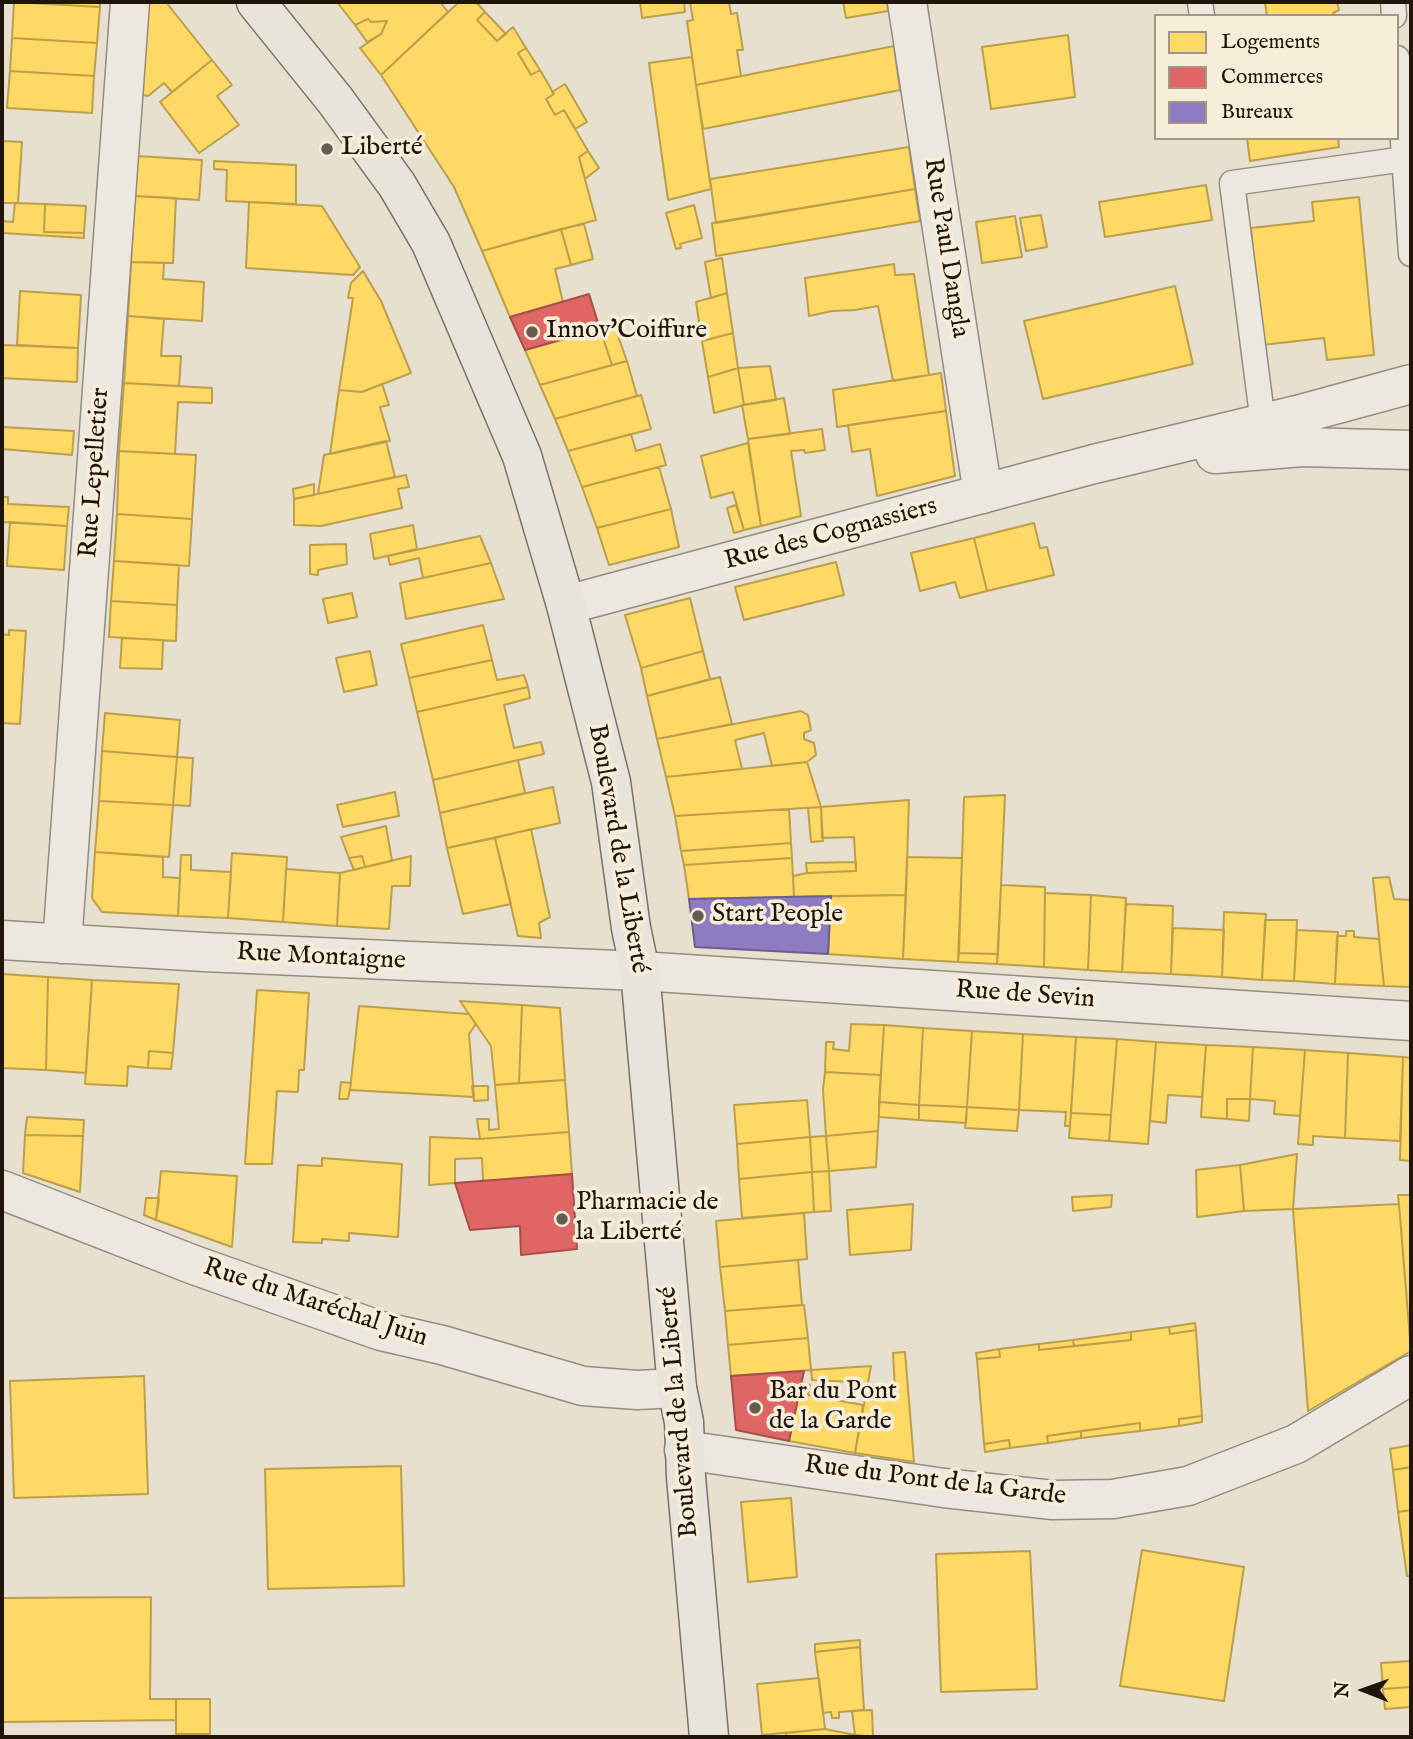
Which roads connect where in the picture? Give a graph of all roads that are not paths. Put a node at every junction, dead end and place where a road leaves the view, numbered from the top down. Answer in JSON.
{"nodes":[{"id":1,"x":130,"y":2,"type":"edge"},
{"id":2,"x":256,"y":2,"type":"edge"},
{"id":3,"x":907,"y":2,"type":"edge"},
{"id":4,"x":1399,"y":83,"type":"edge"},
{"id":5,"x":1405,"y":159,"type":"junction"},
{"id":6,"x":1411,"y":254,"type":"edge"},
{"id":7,"x":1411,"y":384,"type":"edge"},
{"id":8,"x":1263,"y":423,"type":"junction"},
{"id":9,"x":1411,"y":450,"type":"edge"},
{"id":10,"x":1094,"y":464,"type":"junction"},
{"id":11,"x":983,"y":494,"type":"junction"},
{"id":12,"x":566,"y":605,"type":"junction"},
{"id":13,"x":2,"y":940,"type":"edge"},
{"id":14,"x":62,"y":944,"type":"junction"},
{"id":15,"x":640,"y":971,"type":"junction"},
{"id":16,"x":1411,"y":1021,"type":"edge"},
{"id":17,"x":2,"y":1189,"type":"edge"},
{"id":18,"x":1411,"y":1375,"type":"edge"},
{"id":19,"x":677,"y":1388,"type":"junction"},
{"id":20,"x":684,"y":1450,"type":"junction"},
{"id":21,"x":709,"y":1737,"type":"edge"}],
"edges":[{"from":1,"to":14,"type":"street","name":"Rue Lepelletier"},
{"from":2,"to":12,"type":"main road","name":"Boulevard de la Liberté"},
{"from":3,"to":11,"type":"street","name":"Rue Paul Dangla"},
{"from":4,"to":5,"type":"lane"},
{"from":5,"to":6,"type":"lane"},
{"from":5,"to":8,"type":"lane"},
{"from":7,"to":8,"type":"street"},
{"from":8,"to":10,"type":"street"},
{"from":9,"to":10,"type":"street"},
{"from":10,"to":11,"type":"street","name":"Rue des Cognassiers"},
{"from":11,"to":12,"type":"street","name":"Rue des Cognassiers"},
{"from":12,"to":15,"type":"main road","name":"Boulevard de la Liberté"},
{"from":13,"to":14,"type":"street","name":"Rue Montaigne"},
{"from":14,"to":15,"type":"street","name":"Rue Montaigne"},
{"from":15,"to":16,"type":"street","name":"Rue de Sevin"},
{"from":15,"to":19,"type":"main road","name":"Boulevard de la Liberté"},
{"from":17,"to":19,"type":"street","name":"Rue du Maréchal Juin"},
{"from":18,"to":20,"type":"street","name":"Rue du Pont de la Garde"},
{"from":19,"to":20,"type":"main road","name":"Boulevard de la Liberté"},
{"from":20,"to":21,"type":"main road","name":"Boulevard de la Liberté"}]}
